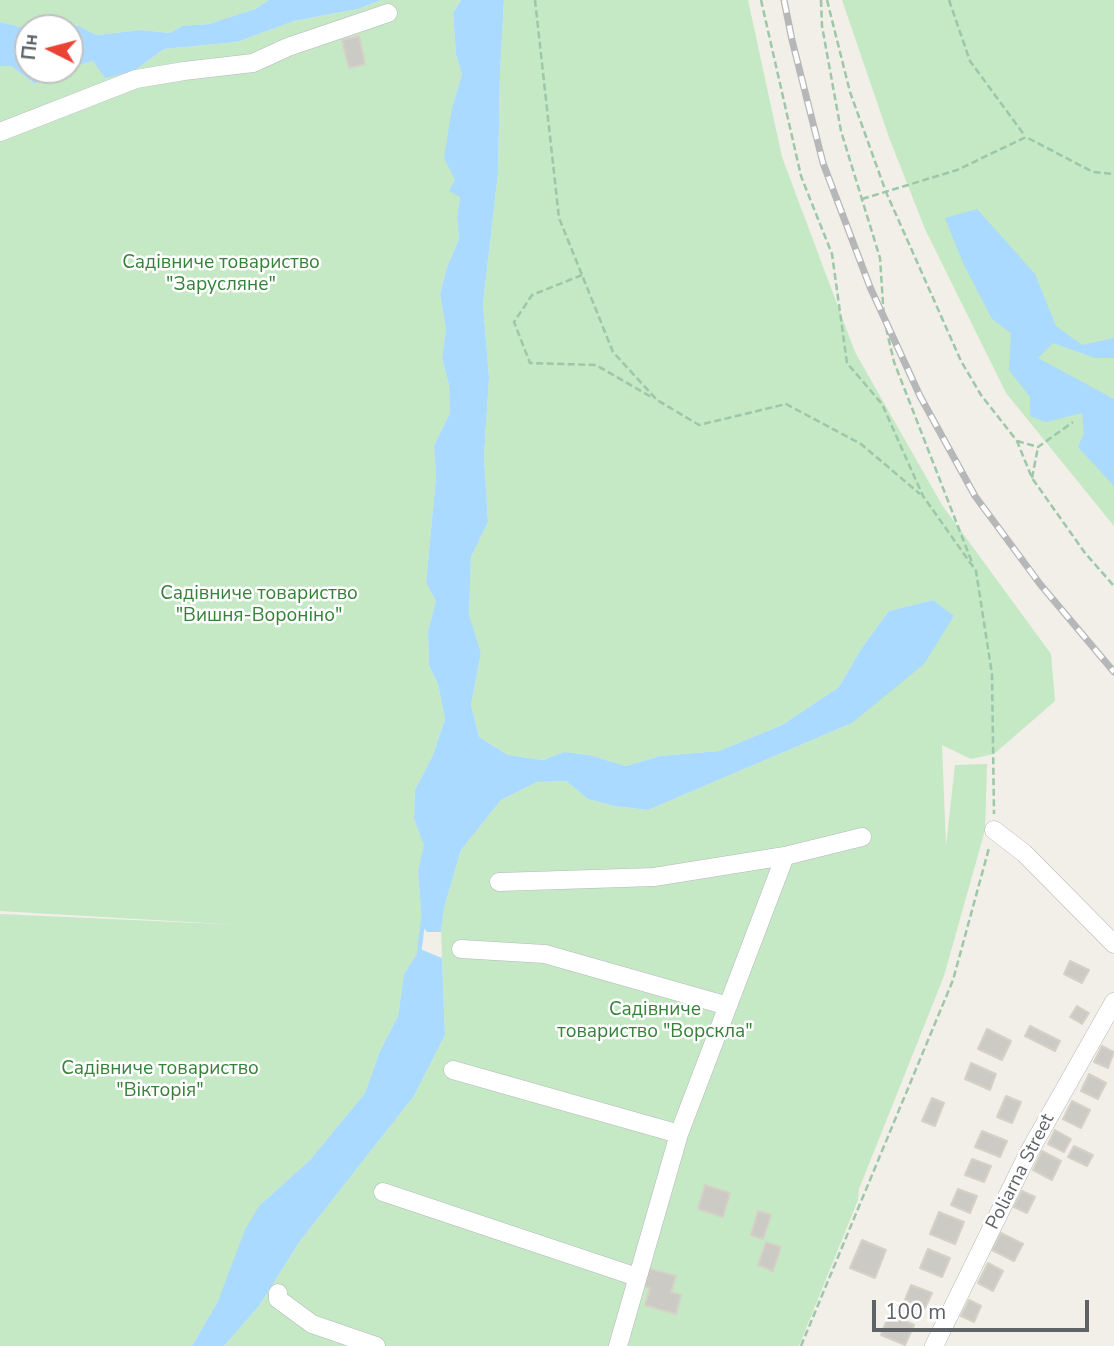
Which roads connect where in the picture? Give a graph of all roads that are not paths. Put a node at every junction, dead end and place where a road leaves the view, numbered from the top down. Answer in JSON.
{"nodes":[{"id":1,"x":388,"y":13,"type":"dead end"},
{"id":2,"x":0,"y":132,"type":"edge"},
{"id":3,"x":994,"y":830,"type":"road end"},
{"id":4,"x":862,"y":837,"type":"dead end"},
{"id":5,"x":785,"y":856,"type":"junction"},
{"id":6,"x":499,"y":882,"type":"dead end"},
{"id":7,"x":1114,"y":944,"type":"edge"},
{"id":8,"x":461,"y":949,"type":"dead end"},
{"id":9,"x":1114,"y":1002,"type":"edge"},
{"id":10,"x":728,"y":1006,"type":"junction"},
{"id":11,"x":453,"y":1069,"type":"dead end"},
{"id":12,"x":679,"y":1134,"type":"junction"},
{"id":13,"x":383,"y":1192,"type":"dead end"},
{"id":14,"x":637,"y":1277,"type":"junction"},
{"id":15,"x":278,"y":1293,"type":"dead end"},
{"id":16,"x":376,"y":1346,"type":"edge"},
{"id":17,"x":618,"y":1346,"type":"edge"},
{"id":18,"x":934,"y":1346,"type":"edge"}],
"edges":[{"from":1,"to":2,"type":"street"},
{"from":3,"to":7,"type":"street"},
{"from":4,"to":5,"type":"street"},
{"from":5,"to":6,"type":"street"},
{"from":5,"to":10,"type":"street"},
{"from":8,"to":10,"type":"street"},
{"from":9,"to":18,"type":"street","name":"Poliarna Street"},
{"from":10,"to":12,"type":"street"},
{"from":11,"to":12,"type":"street"},
{"from":12,"to":14,"type":"street"},
{"from":13,"to":14,"type":"street"},
{"from":14,"to":17,"type":"street"},
{"from":15,"to":16,"type":"street"}]}
